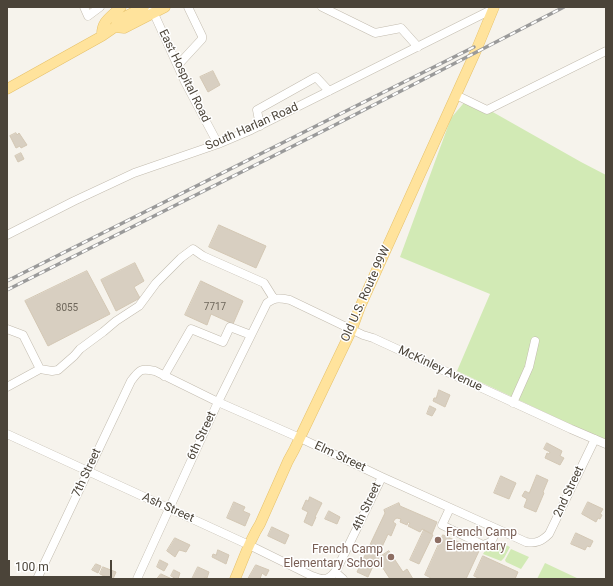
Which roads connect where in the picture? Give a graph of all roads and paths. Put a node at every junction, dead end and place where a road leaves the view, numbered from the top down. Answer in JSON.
{"nodes":[{"id":1,"x":84,"y":7,"type":"edge"},
{"id":2,"x":100,"y":7,"type":"edge"},
{"id":3,"x":121,"y":7,"type":"edge"},
{"id":4,"x":144,"y":7,"type":"edge"},
{"id":5,"x":165,"y":7,"type":"edge"},
{"id":6,"x":188,"y":7,"type":"edge"},
{"id":7,"x":322,"y":7,"type":"edge"},
{"id":8,"x":494,"y":8,"type":"edge"},
{"id":9,"x":153,"y":10,"type":"edge"},
{"id":10,"x":115,"y":27,"type":"junction"},
{"id":11,"x":102,"y":36,"type":"junction"},
{"id":12,"x":418,"y":47,"type":"junction"},
{"id":13,"x":606,"y":51,"type":"edge"},
{"id":14,"x":178,"y":65,"type":"junction"},
{"id":15,"x":7,"y":89,"type":"edge"},
{"id":16,"x":329,"y":91,"type":"junction"},
{"id":17,"x":456,"y":95,"type":"junction"},
{"id":18,"x":260,"y":126,"type":"junction"},
{"id":19,"x":218,"y":144,"type":"junction"},
{"id":20,"x":7,"y":235,"type":"edge"},
{"id":21,"x":274,"y":299,"type":"junction"},
{"id":22,"x":7,"y":329,"type":"edge"},
{"id":23,"x":352,"y":329,"type":"junction"},
{"id":24,"x":251,"y":336,"type":"junction"},
{"id":25,"x":535,"y":342,"type":"dead end"},
{"id":26,"x":40,"y":369,"type":"junction"},
{"id":27,"x":141,"y":370,"type":"joint"},
{"id":28,"x":164,"y":376,"type":"junction"},
{"id":29,"x":7,"y":387,"type":"edge"},
{"id":30,"x":218,"y":402,"type":"junction"},
{"id":31,"x":513,"y":403,"type":"junction"},
{"id":32,"x":7,"y":434,"type":"edge"},
{"id":33,"x":7,"y":438,"type":"edge"},
{"id":34,"x":300,"y":438,"type":"junction"},
{"id":35,"x":594,"y":439,"type":"junction"},
{"id":36,"x":606,"y":444,"type":"edge"},
{"id":37,"x":87,"y":473,"type":"junction"},
{"id":38,"x":382,"y":477,"type":"junction"},
{"id":39,"x":450,"y":508,"type":"junction"},
{"id":40,"x":168,"y":510,"type":"junction"},
{"id":41,"x":497,"y":530,"type":"junction"},
{"id":42,"x":540,"y":541,"type":"joint"},
{"id":43,"x":248,"y":547,"type":"junction"},
{"id":44,"x":335,"y":572,"type":"junction"},
{"id":45,"x":329,"y":578,"type":"joint"},
{"id":46,"x":37,"y":579,"type":"edge"},
{"id":47,"x":137,"y":579,"type":"edge"},
{"id":48,"x":235,"y":579,"type":"edge"},
{"id":49,"x":343,"y":579,"type":"edge"}],
"edges":[{"from":1,"to":2,"type":"street"},
{"from":3,"to":11,"type":"main road"},
{"from":4,"to":10,"type":"main road"},
{"from":5,"to":9,"type":"main road"},
{"from":6,"to":14,"type":"street"},
{"from":7,"to":12,"type":"street"},
{"from":8,"to":12,"type":"street","name":"South Harlan Road"},
{"from":8,"to":17,"type":"main road","name":"Old U.S. Route 99W"},
{"from":9,"to":10,"type":"main road"},
{"from":9,"to":14,"type":"street","name":"East Hospital Road"},
{"from":10,"to":11,"type":"main road"},
{"from":11,"to":15,"type":"main road"},
{"from":12,"to":16,"type":"street","name":"South Harlan Road"},
{"from":13,"to":17,"type":"street"},
{"from":14,"to":19,"type":"street","name":"East Hospital Road"},
{"from":16,"to":18,"type":"street","name":"South Harlan Road"},
{"from":16,"to":18,"type":"street"},
{"from":17,"to":23,"type":"main road","name":"Old U.S. Route 99W"},
{"from":18,"to":19,"type":"street","name":"South Harlan Road"},
{"from":19,"to":20,"type":"street","name":"South Harlan Road"},
{"from":21,"to":23,"type":"street","name":"McKinley Avenue"},
{"from":21,"to":24,"type":"street","name":"6th Street"},
{"from":21,"to":26,"type":"street"},
{"from":22,"to":26,"type":"street"},
{"from":23,"to":31,"type":"street","name":"McKinley Avenue"},
{"from":23,"to":34,"type":"main road","name":"Old U.S. Route 99W"},
{"from":24,"to":28,"type":"street"},
{"from":24,"to":30,"type":"street","name":"6th Street"},
{"from":25,"to":31,"type":"street"},
{"from":26,"to":29,"type":"street"},
{"from":27,"to":28,"type":"street","name":"Elm Street"},
{"from":27,"to":37,"type":"street","name":"7th Street"},
{"from":28,"to":30,"type":"street","name":"Elm Street"},
{"from":30,"to":34,"type":"street","name":"Elm Street"},
{"from":30,"to":40,"type":"street","name":"6th Street"},
{"from":31,"to":35,"type":"street","name":"McKinley Avenue"},
{"from":32,"to":37,"type":"street","name":"Ash Street"},
{"from":33,"to":37,"type":"street","name":"Ash Street"},
{"from":34,"to":38,"type":"street","name":"Elm Street"},
{"from":34,"to":43,"type":"main road","name":"Old U.S. Route 99W"},
{"from":35,"to":36,"type":"street","name":"McKinley Avenue"},
{"from":35,"to":42,"type":"street","name":"2nd Street"},
{"from":37,"to":40,"type":"street","name":"Ash Street"},
{"from":37,"to":46,"type":"street","name":"7th Street"},
{"from":38,"to":39,"type":"street","name":"Elm Street"},
{"from":38,"to":44,"type":"street","name":"4th Street"},
{"from":39,"to":41,"type":"street","name":"Elm Street"},
{"from":39,"to":41,"type":"street"},
{"from":40,"to":43,"type":"street","name":"Ash Street"},
{"from":40,"to":47,"type":"street","name":"6th Street"},
{"from":41,"to":42,"type":"street","name":"Elm Street"},
{"from":43,"to":45,"type":"street","name":"Ash Street"},
{"from":43,"to":48,"type":"main road","name":"Old U.S. Route 99W"},
{"from":44,"to":45,"type":"street","name":"4th Street"},
{"from":44,"to":49,"type":"street"}]}
